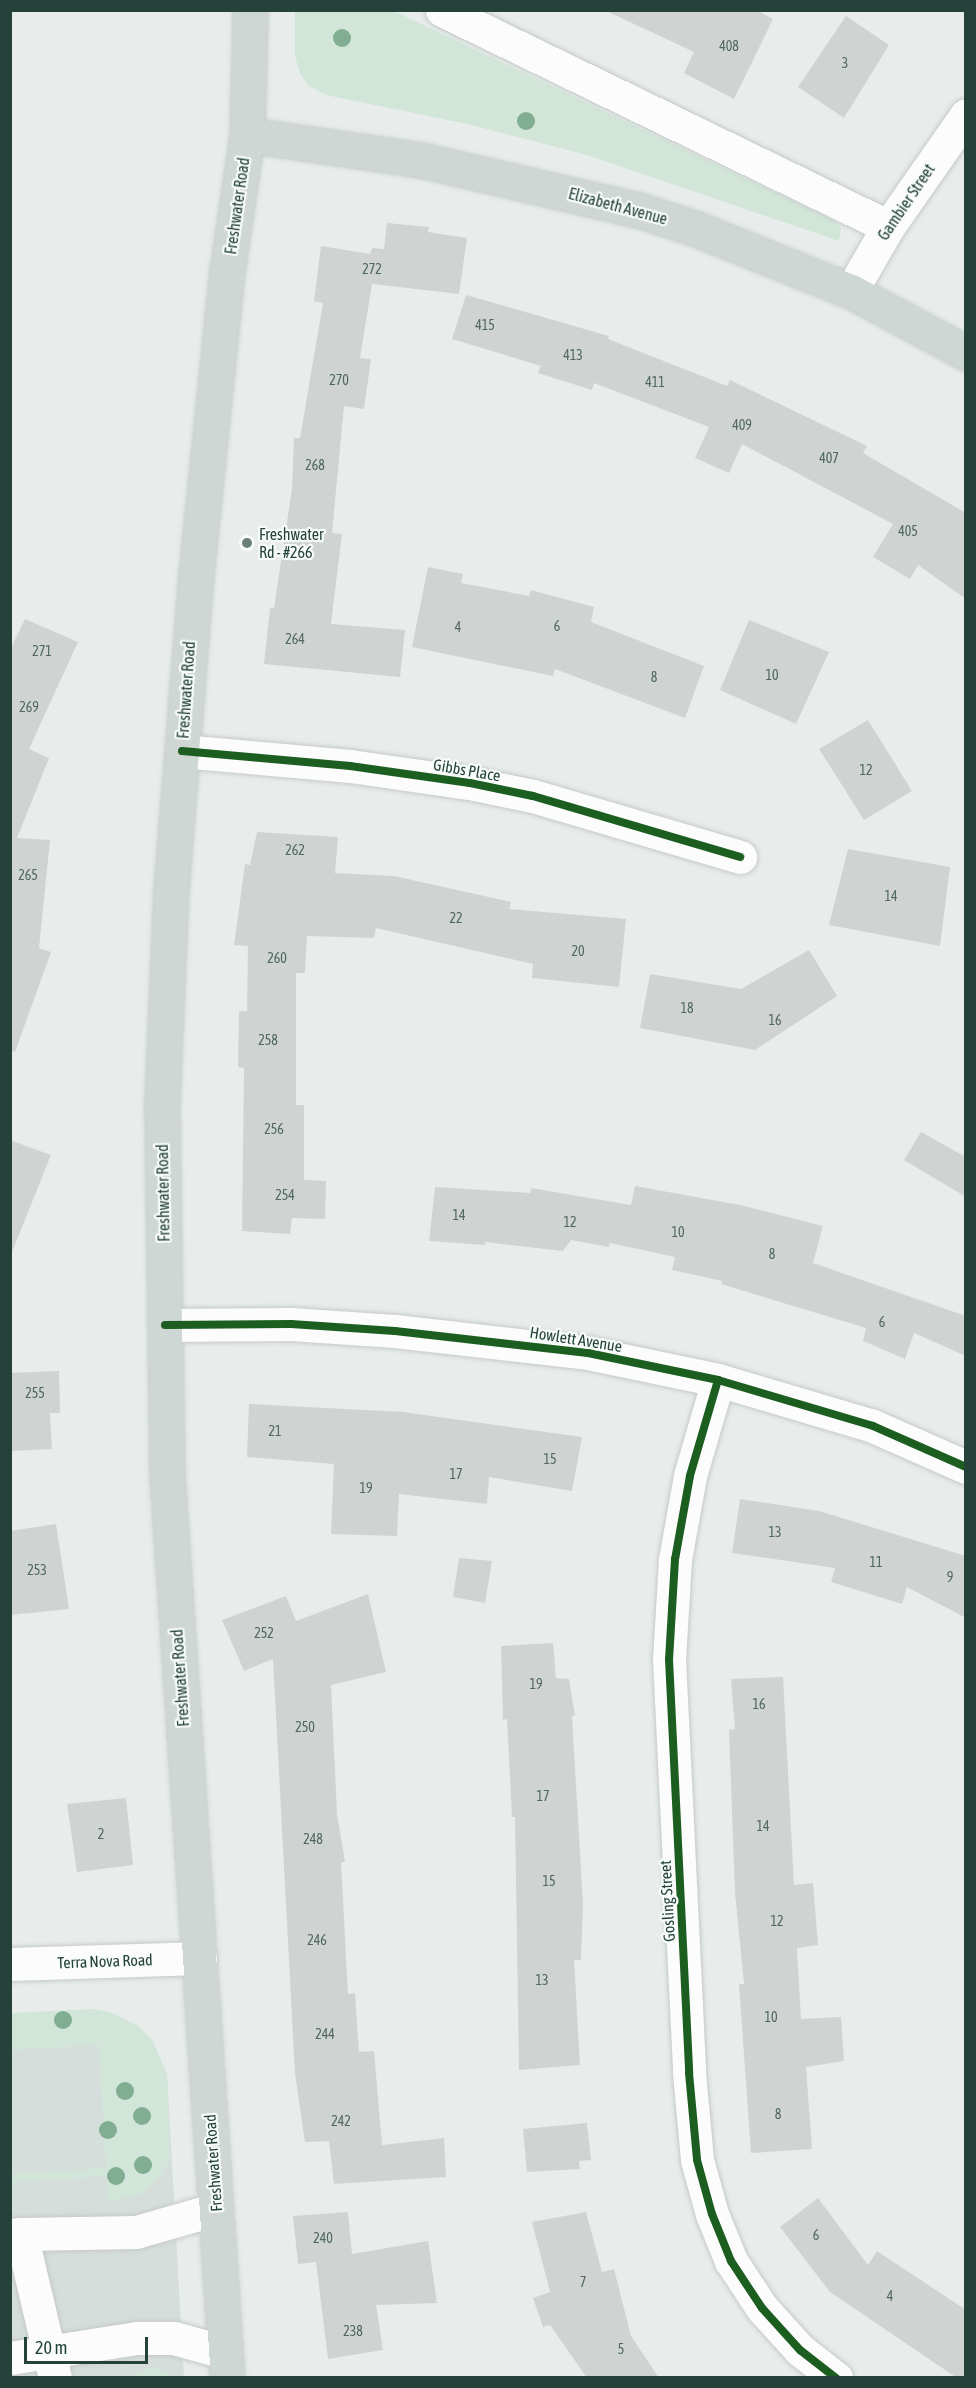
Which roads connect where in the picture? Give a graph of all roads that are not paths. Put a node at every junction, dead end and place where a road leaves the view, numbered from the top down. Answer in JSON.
{"nodes":[{"id":1,"x":250,"y":10,"type":"edge"},
{"id":2,"x":442,"y":10,"type":"edge"},
{"id":3,"x":966,"y":115,"type":"edge"},
{"id":4,"x":247,"y":135,"type":"junction"},
{"id":5,"x":888,"y":227,"type":"junction"},
{"id":6,"x":851,"y":291,"type":"junction"},
{"id":7,"x":966,"y":353,"type":"edge"},
{"id":8,"x":182,"y":751,"type":"junction"},
{"id":9,"x":740,"y":858,"type":"dead end"},
{"id":10,"x":165,"y":1325,"type":"junction"},
{"id":11,"x":718,"y":1380,"type":"junction"},
{"id":12,"x":966,"y":1467,"type":"edge"},
{"id":13,"x":200,"y":1958,"type":"junction"},
{"id":14,"x":10,"y":1964,"type":"edge"},
{"id":15,"x":216,"y":2208,"type":"junction"},
{"id":16,"x":16,"y":2234,"type":"edge"},
{"id":17,"x":10,"y":2358,"type":"edge"},
{"id":18,"x":52,"y":2364,"type":"edge"},
{"id":19,"x":225,"y":2365,"type":"edge"},
{"id":20,"x":836,"y":2378,"type":"edge"}],
"edges":[{"from":1,"to":4,"type":"main road","name":"Freshwater Road"},
{"from":2,"to":5,"type":"street"},
{"from":3,"to":5,"type":"street","name":"Gambier Street"},
{"from":4,"to":6,"type":"main road","name":"Elizabeth Avenue"},
{"from":4,"to":8,"type":"main road","name":"Freshwater Road"},
{"from":5,"to":6,"type":"street","name":"Gambier Street"},
{"from":6,"to":7,"type":"main road","name":"Elizabeth Avenue"},
{"from":8,"to":9,"type":"street","name":"Gibbs Place"},
{"from":8,"to":10,"type":"main road","name":"Freshwater Road"},
{"from":10,"to":11,"type":"street","name":"Howlett Avenue"},
{"from":10,"to":13,"type":"main road","name":"Freshwater Road"},
{"from":11,"to":12,"type":"street","name":"Howlett Avenue"},
{"from":11,"to":20,"type":"street","name":"Gosling Street"},
{"from":13,"to":14,"type":"street","name":"Terra Nova Road"},
{"from":13,"to":15,"type":"main road","name":"Freshwater Road"},
{"from":15,"to":16,"type":"street"},
{"from":15,"to":19,"type":"main road","name":"Freshwater Road"},
{"from":16,"to":18,"type":"street"},
{"from":17,"to":18,"type":"street"},
{"from":18,"to":19,"type":"street"}]}
